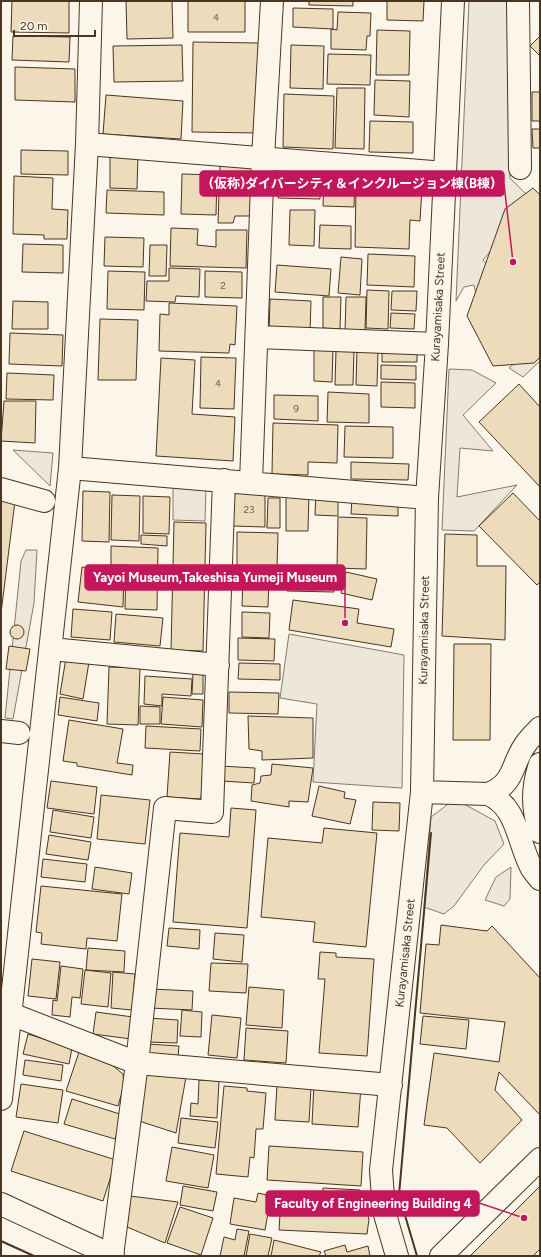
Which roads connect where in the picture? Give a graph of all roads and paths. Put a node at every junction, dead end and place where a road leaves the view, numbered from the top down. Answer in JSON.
{"nodes":[{"id":1,"x":91,"y":1,"type":"edge"},
{"id":2,"x":272,"y":1,"type":"edge"},
{"id":3,"x":453,"y":1,"type":"edge"},
{"id":4,"x":518,"y":1,"type":"edge"},
{"id":5,"x":87,"y":144,"type":"junction"},
{"id":6,"x":264,"y":158,"type":"junction"},
{"id":7,"x":520,"y":168,"type":"dead end"},
{"id":8,"x":445,"y":173,"type":"junction"},
{"id":9,"x":257,"y":337,"type":"junction"},
{"id":10,"x":437,"y":344,"type":"junction"},
{"id":11,"x":70,"y":468,"type":"junction"},
{"id":12,"x":224,"y":480,"type":"junction"},
{"id":13,"x":251,"y":482,"type":"junction"},
{"id":14,"x":1,"y":489,"type":"edge"},
{"id":15,"x":427,"y":498,"type":"junction"},
{"id":16,"x":44,"y":501,"type":"dead end"},
{"id":17,"x":51,"y":649,"type":"junction"},
{"id":18,"x":218,"y":665,"type":"junction"},
{"id":19,"x":540,"y":728,"type":"edge"},
{"id":20,"x":540,"y":764,"type":"edge"},
{"id":21,"x":422,"y":792,"type":"junction"},
{"id":22,"x":488,"y":794,"type":"junction"},
{"id":23,"x":540,"y":832,"type":"edge"},
{"id":24,"x":540,"y":879,"type":"edge"},
{"id":25,"x":11,"y":1014,"type":"junction"},
{"id":26,"x":137,"y":1063,"type":"junction"},
{"id":27,"x":391,"y":1085,"type":"junction"},
{"id":28,"x":1,"y":1099,"type":"edge"},
{"id":29,"x":540,"y":1159,"type":"edge"},
{"id":30,"x":1,"y":1204,"type":"edge"},
{"id":31,"x":112,"y":1256,"type":"edge"},
{"id":32,"x":397,"y":1256,"type":"edge"},
{"id":33,"x":441,"y":1256,"type":"edge"}],
"edges":[{"from":1,"to":5,"type":"street"},
{"from":2,"to":6,"type":"street"},
{"from":3,"to":8,"type":"street","name":"Kurayamisaka Street"},
{"from":4,"to":7,"type":"street"},
{"from":5,"to":6,"type":"street"},
{"from":5,"to":11,"type":"street"},
{"from":6,"to":8,"type":"street"},
{"from":6,"to":9,"type":"street"},
{"from":8,"to":10,"type":"street","name":"Kurayamisaka Street"},
{"from":9,"to":10,"type":"street"},
{"from":9,"to":13,"type":"street"},
{"from":10,"to":15,"type":"street","name":"Kurayamisaka Street"},
{"from":11,"to":12,"type":"street"},
{"from":11,"to":17,"type":"street"},
{"from":12,"to":13,"type":"street"},
{"from":12,"to":18,"type":"street"},
{"from":13,"to":15,"type":"street"},
{"from":14,"to":16,"type":"street"},
{"from":15,"to":21,"type":"street","name":"Kurayamisaka Street"},
{"from":17,"to":18,"type":"street"},
{"from":17,"to":25,"type":"street"},
{"from":18,"to":26,"type":"street"},
{"from":19,"to":22,"type":"street"},
{"from":20,"to":23,"type":"street"},
{"from":21,"to":22,"type":"street"},
{"from":21,"to":27,"type":"street","name":"Kurayamisaka Street"},
{"from":22,"to":24,"type":"street"},
{"from":25,"to":26,"type":"street"},
{"from":25,"to":28,"type":"street"},
{"from":26,"to":27,"type":"street"},
{"from":26,"to":31,"type":"street"},
{"from":27,"to":32,"type":"street","name":"Kurayamisaka Street"},
{"from":29,"to":33,"type":"street"},
{"from":30,"to":31,"type":"street"}]}
